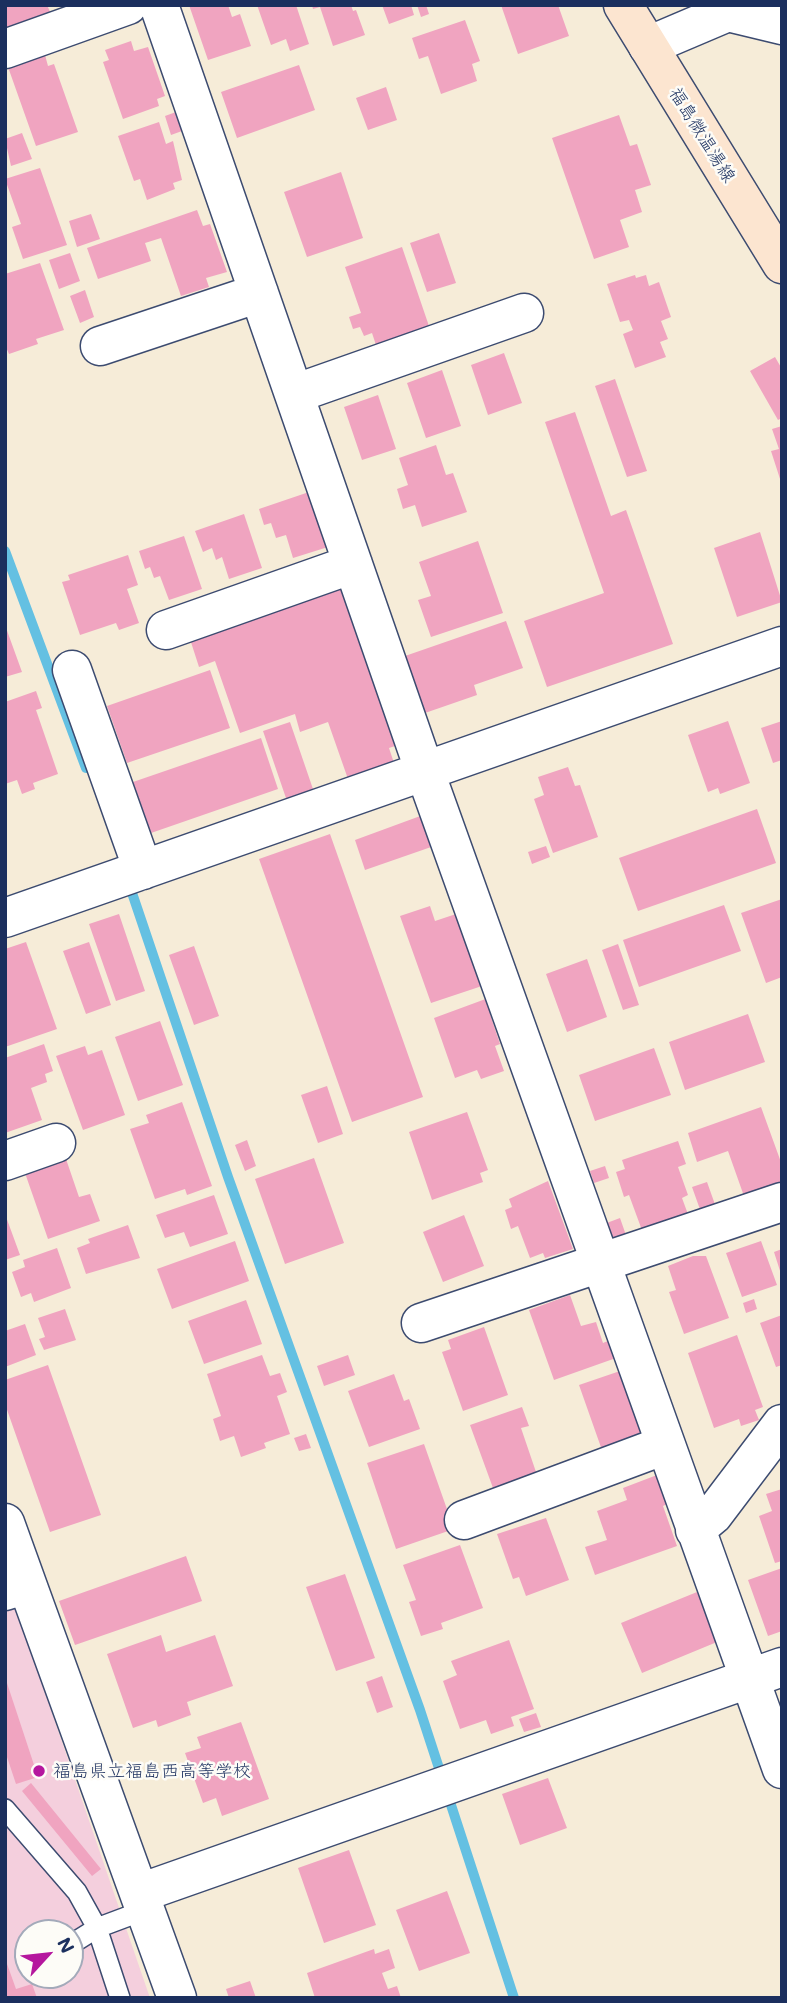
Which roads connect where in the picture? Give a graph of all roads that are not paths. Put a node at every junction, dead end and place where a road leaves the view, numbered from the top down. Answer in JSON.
{"nodes":[{"id":1,"x":128,"y":5,"type":"edge"},
{"id":2,"x":159,"y":5,"type":"edge"},
{"id":3,"x":624,"y":5,"type":"edge"},
{"id":4,"x":782,"y":25,"type":"edge"},
{"id":5,"x":648,"y":46,"type":"junction"},
{"id":6,"x":5,"y":49,"type":"edge"},
{"id":7,"x":782,"y":264,"type":"edge"},
{"id":8,"x":259,"y":293,"type":"junction"},
{"id":9,"x":524,"y":313,"type":"dead end"},
{"id":10,"x":100,"y":346,"type":"dead end"},
{"id":11,"x":294,"y":394,"type":"junction"},
{"id":12,"x":353,"y":564,"type":"junction"},
{"id":13,"x":166,"y":630,"type":"dead end"},
{"id":14,"x":782,"y":646,"type":"edge"},
{"id":15,"x":72,"y":670,"type":"dead end"},
{"id":16,"x":425,"y":772,"type":"junction"},
{"id":17,"x":143,"y":870,"type":"junction"},
{"id":18,"x":5,"y":918,"type":"edge"},
{"id":19,"x":56,"y":1143,"type":"dead end"},
{"id":20,"x":5,"y":1161,"type":"edge"},
{"id":21,"x":782,"y":1202,"type":"edge"},
{"id":22,"x":600,"y":1263,"type":"junction"},
{"id":23,"x":421,"y":1323,"type":"dead end"},
{"id":24,"x":782,"y":1424,"type":"edge"},
{"id":25,"x":665,"y":1445,"type":"junction"},
{"id":26,"x":464,"y":1520,"type":"dead end"},
{"id":27,"x":5,"y":1523,"type":"edge"},
{"id":28,"x":695,"y":1530,"type":"junction"},
{"id":29,"x":16,"y":1587,"type":"edge"},
{"id":30,"x":765,"y":1673,"type":"edge"},
{"id":31,"x":782,"y":1769,"type":"edge"},
{"id":32,"x":5,"y":1809,"type":"edge"},
{"id":33,"x":143,"y":1901,"type":"junction"},
{"id":34,"x":97,"y":1928,"type":"junction"},
{"id":35,"x":84,"y":1936,"type":"edge"},
{"id":36,"x":120,"y":1998,"type":"edge"},
{"id":37,"x":177,"y":1998,"type":"edge"}],
"edges":[{"from":1,"to":6,"type":"street"},
{"from":2,"to":8,"type":"street"},
{"from":3,"to":5,"type":"main road","name":"福島微温湯線"},
{"from":4,"to":5,"type":"street"},
{"from":5,"to":7,"type":"main road","name":"福島微温湯線"},
{"from":8,"to":10,"type":"street"},
{"from":8,"to":11,"type":"street"},
{"from":9,"to":11,"type":"street"},
{"from":11,"to":12,"type":"street"},
{"from":12,"to":13,"type":"street"},
{"from":12,"to":16,"type":"street"},
{"from":14,"to":16,"type":"street"},
{"from":15,"to":17,"type":"street"},
{"from":16,"to":17,"type":"street"},
{"from":16,"to":22,"type":"street"},
{"from":17,"to":18,"type":"street"},
{"from":19,"to":20,"type":"street"},
{"from":21,"to":22,"type":"street"},
{"from":22,"to":23,"type":"street"},
{"from":22,"to":25,"type":"street"},
{"from":24,"to":28,"type":"street"},
{"from":25,"to":26,"type":"street"},
{"from":25,"to":28,"type":"street"},
{"from":27,"to":29,"type":"street"},
{"from":28,"to":30,"type":"street"},
{"from":29,"to":33,"type":"street"},
{"from":30,"to":31,"type":"street"},
{"from":30,"to":33,"type":"street"},
{"from":32,"to":34,"type":"lane"},
{"from":33,"to":34,"type":"lane"},
{"from":33,"to":37,"type":"street"},
{"from":34,"to":35,"type":"lane"},
{"from":34,"to":36,"type":"lane"}]}
